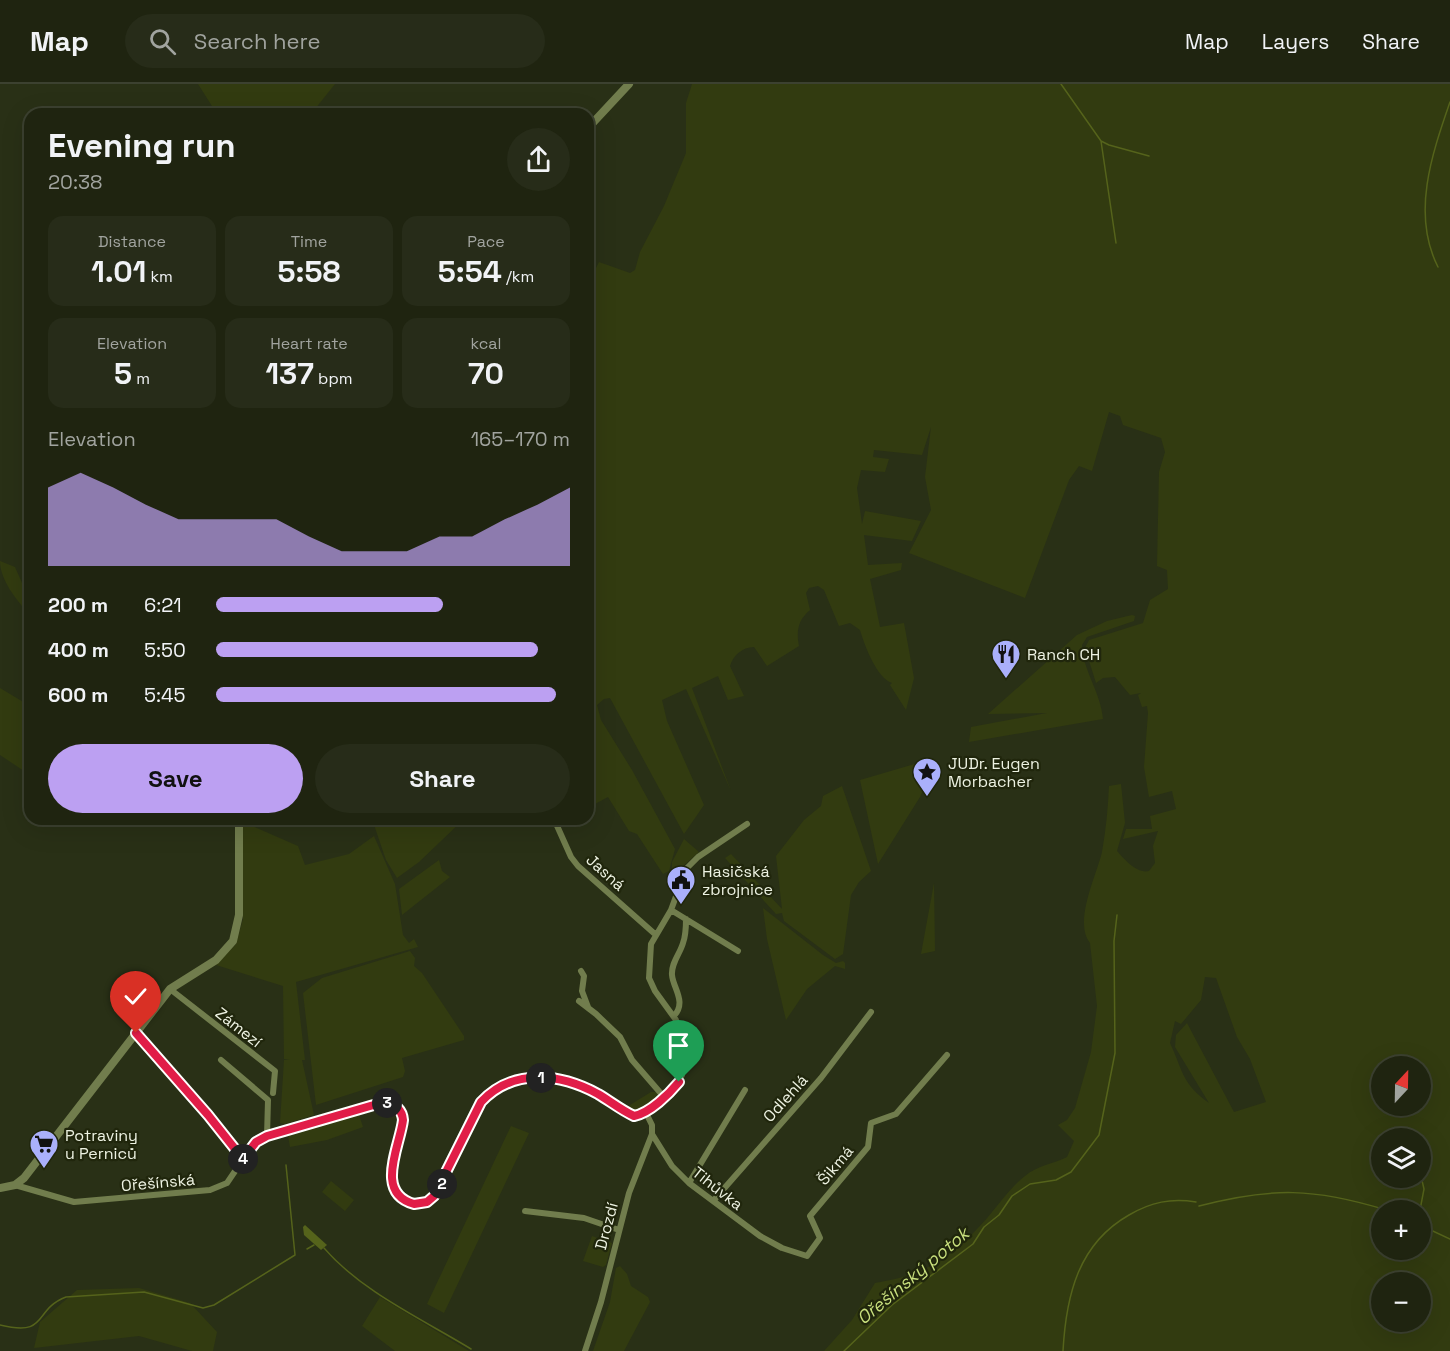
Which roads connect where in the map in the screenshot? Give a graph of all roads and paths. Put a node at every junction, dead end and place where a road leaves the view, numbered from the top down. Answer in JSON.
{"nodes":[{"id":1,"x":629,"y":84,"type":"edge"},
{"id":2,"x":594,"y":122,"type":"edge"},
{"id":3,"x":747,"y":824,"type":"dead end"},
{"id":4,"x":239,"y":825,"type":"edge"},
{"id":5,"x":557,"y":825,"type":"edge"},
{"id":6,"x":671,"y":910,"type":"junction"},
{"id":7,"x":686,"y":919,"type":"junction"},
{"id":8,"x":656,"y":934,"type":"junction"},
{"id":9,"x":738,"y":951,"type":"dead end"},
{"id":10,"x":581,"y":971,"type":"dead end"},
{"id":11,"x":170,"y":989,"type":"junction"},
{"id":12,"x":579,"y":1001,"type":"dead end"},
{"id":13,"x":588,"y":1007,"type":"junction"},
{"id":14,"x":871,"y":1012,"type":"dead end"},
{"id":15,"x":674,"y":1016,"type":"junction"},
{"id":16,"x":136,"y":1033,"type":"junction"},
{"id":17,"x":947,"y":1055,"type":"dead end"},
{"id":18,"x":221,"y":1060,"type":"dead end"},
{"id":19,"x":745,"y":1090,"type":"dead end"},
{"id":20,"x":273,"y":1093,"type":"dead end"},
{"id":21,"x":664,"y":1097,"type":"junction"},
{"id":22,"x":645,"y":1111,"type":"junction"},
{"id":23,"x":652,"y":1134,"type":"junction"},
{"id":24,"x":267,"y":1136,"type":"junction"},
{"id":25,"x":243,"y":1159,"type":"junction"},
{"id":26,"x":689,"y":1183,"type":"junction"},
{"id":27,"x":15,"y":1185,"type":"junction"},
{"id":28,"x":0,"y":1188,"type":"edge"},
{"id":29,"x":714,"y":1200,"type":"junction"},
{"id":30,"x":525,"y":1211,"type":"dead end"},
{"id":31,"x":619,"y":1230,"type":"junction"},
{"id":32,"x":782,"y":1248,"type":"joint"},
{"id":33,"x":585,"y":1351,"type":"edge"}],
"edges":[{"from":1,"to":2,"type":"street"},
{"from":3,"to":6,"type":"street"},
{"from":4,"to":11,"type":"street"},
{"from":5,"to":8,"type":"street","name":"Jasná"},
{"from":6,"to":7,"type":"street"},
{"from":6,"to":8,"type":"street"},
{"from":7,"to":9,"type":"street"},
{"from":7,"to":15,"type":"street"},
{"from":8,"to":15,"type":"street"},
{"from":10,"to":13,"type":"street"},
{"from":11,"to":16,"type":"street"},
{"from":11,"to":20,"type":"street","name":"Zámezí"},
{"from":12,"to":13,"type":"street"},
{"from":13,"to":21,"type":"street"},
{"from":14,"to":29,"type":"street","name":"Odlehlá"},
{"from":15,"to":21,"type":"street"},
{"from":16,"to":25,"type":"street"},
{"from":16,"to":27,"type":"street"},
{"from":17,"to":32,"type":"street","name":"Šikmá"},
{"from":18,"to":24,"type":"street"},
{"from":19,"to":26,"type":"street"},
{"from":21,"to":22,"type":"street"},
{"from":22,"to":23,"type":"street"},
{"from":22,"to":24,"type":"street","name":"Ořešínská"},
{"from":23,"to":26,"type":"street","name":"Tihůvka"},
{"from":23,"to":31,"type":"street","name":"Drozdí"},
{"from":24,"to":25,"type":"street","name":"Ořešínská"},
{"from":25,"to":27,"type":"street","name":"Ořešínská"},
{"from":26,"to":29,"type":"street","name":"Tihůvka"},
{"from":27,"to":28,"type":"street"},
{"from":29,"to":32,"type":"street","name":"Tihůvka"},
{"from":30,"to":31,"type":"street"},
{"from":31,"to":33,"type":"street","name":"Drozdí"}]}
